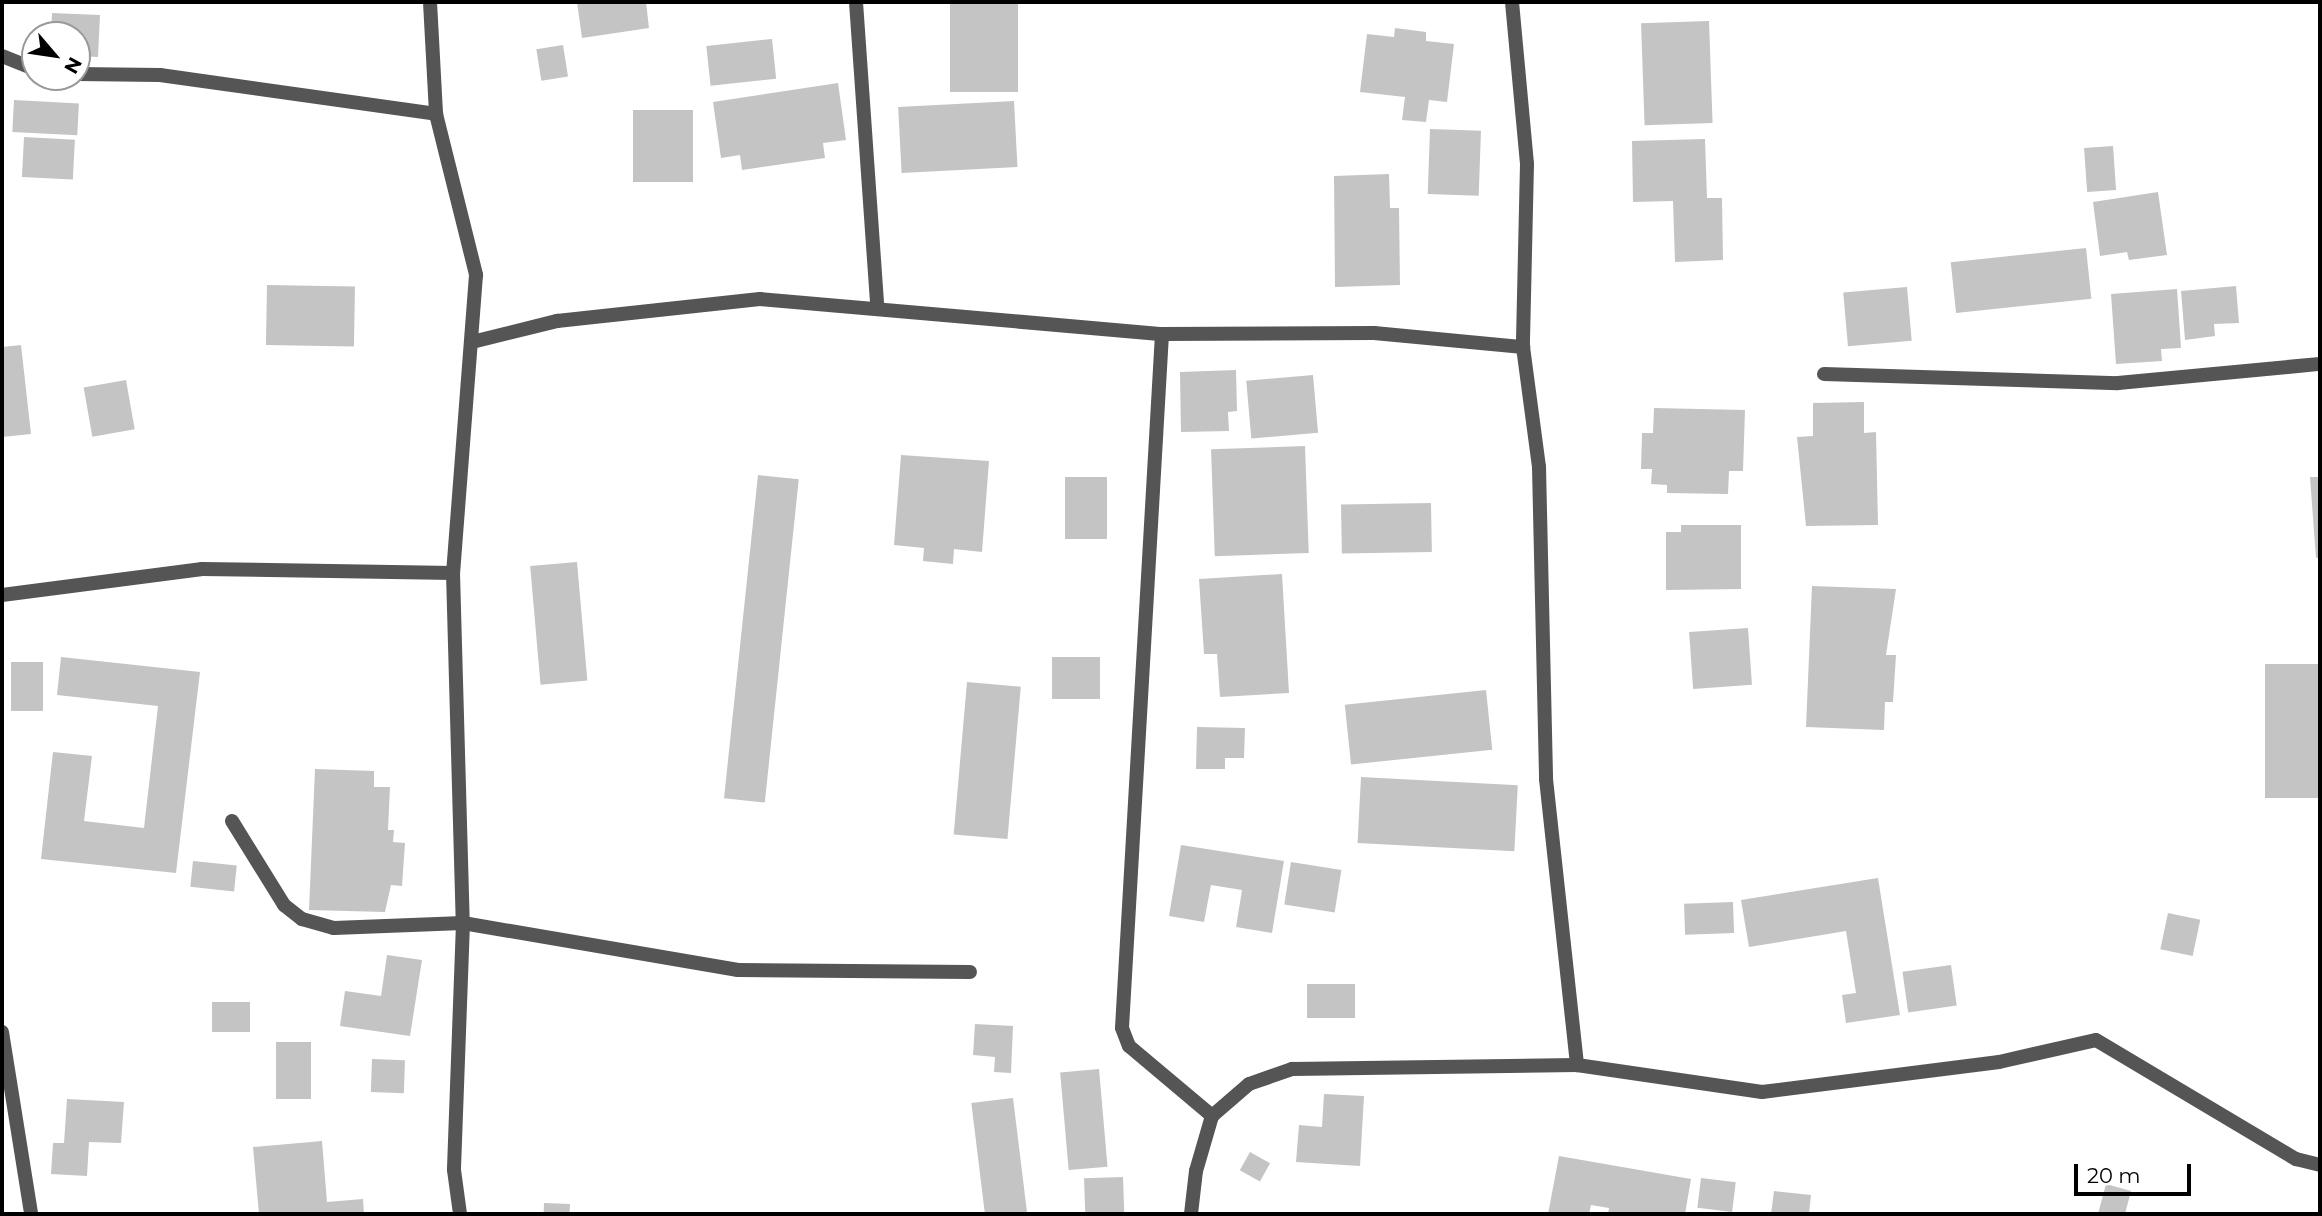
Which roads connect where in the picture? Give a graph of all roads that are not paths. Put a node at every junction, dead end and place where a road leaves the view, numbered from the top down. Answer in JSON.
{"nodes":[{"id":1,"x":430,"y":2,"type":"edge"},
{"id":2,"x":856,"y":2,"type":"edge"},
{"id":3,"x":1512,"y":2,"type":"edge"},
{"id":4,"x":2,"y":57,"type":"edge"},
{"id":5,"x":21,"y":64,"type":"edge"},
{"id":6,"x":91,"y":74,"type":"edge"},
{"id":7,"x":436,"y":114,"type":"junction"},
{"id":8,"x":877,"y":306,"type":"junction"},
{"id":9,"x":1162,"y":334,"type":"junction"},
{"id":10,"x":472,"y":342,"type":"junction"},
{"id":11,"x":1523,"y":347,"type":"junction"},
{"id":12,"x":2320,"y":364,"type":"edge"},
{"id":13,"x":1824,"y":374,"type":"dead end"},
{"id":14,"x":453,"y":573,"type":"junction"},
{"id":15,"x":2,"y":595,"type":"edge"},
{"id":16,"x":232,"y":821,"type":"dead end"},
{"id":17,"x":463,"y":923,"type":"junction"},
{"id":18,"x":970,"y":972,"type":"dead end"},
{"id":19,"x":2,"y":1032,"type":"edge"},
{"id":20,"x":1577,"y":1065,"type":"junction"},
{"id":21,"x":1212,"y":1116,"type":"junction"},
{"id":22,"x":2320,"y":1165,"type":"edge"},
{"id":23,"x":31,"y":1214,"type":"edge"},
{"id":24,"x":460,"y":1214,"type":"edge"},
{"id":25,"x":1191,"y":1214,"type":"edge"}],
"edges":[{"from":1,"to":7,"type":"street"},
{"from":2,"to":8,"type":"street"},
{"from":3,"to":11,"type":"street"},
{"from":4,"to":5,"type":"street"},
{"from":6,"to":7,"type":"street"},
{"from":7,"to":10,"type":"street"},
{"from":8,"to":9,"type":"street"},
{"from":8,"to":10,"type":"street"},
{"from":9,"to":11,"type":"street"},
{"from":9,"to":21,"type":"street"},
{"from":10,"to":14,"type":"street"},
{"from":11,"to":20,"type":"street"},
{"from":12,"to":13,"type":"street"},
{"from":14,"to":15,"type":"street"},
{"from":14,"to":17,"type":"street"},
{"from":16,"to":17,"type":"street"},
{"from":17,"to":18,"type":"street"},
{"from":17,"to":24,"type":"street"},
{"from":19,"to":23,"type":"street"},
{"from":20,"to":21,"type":"street"},
{"from":20,"to":22,"type":"street"},
{"from":21,"to":25,"type":"street"}]}
